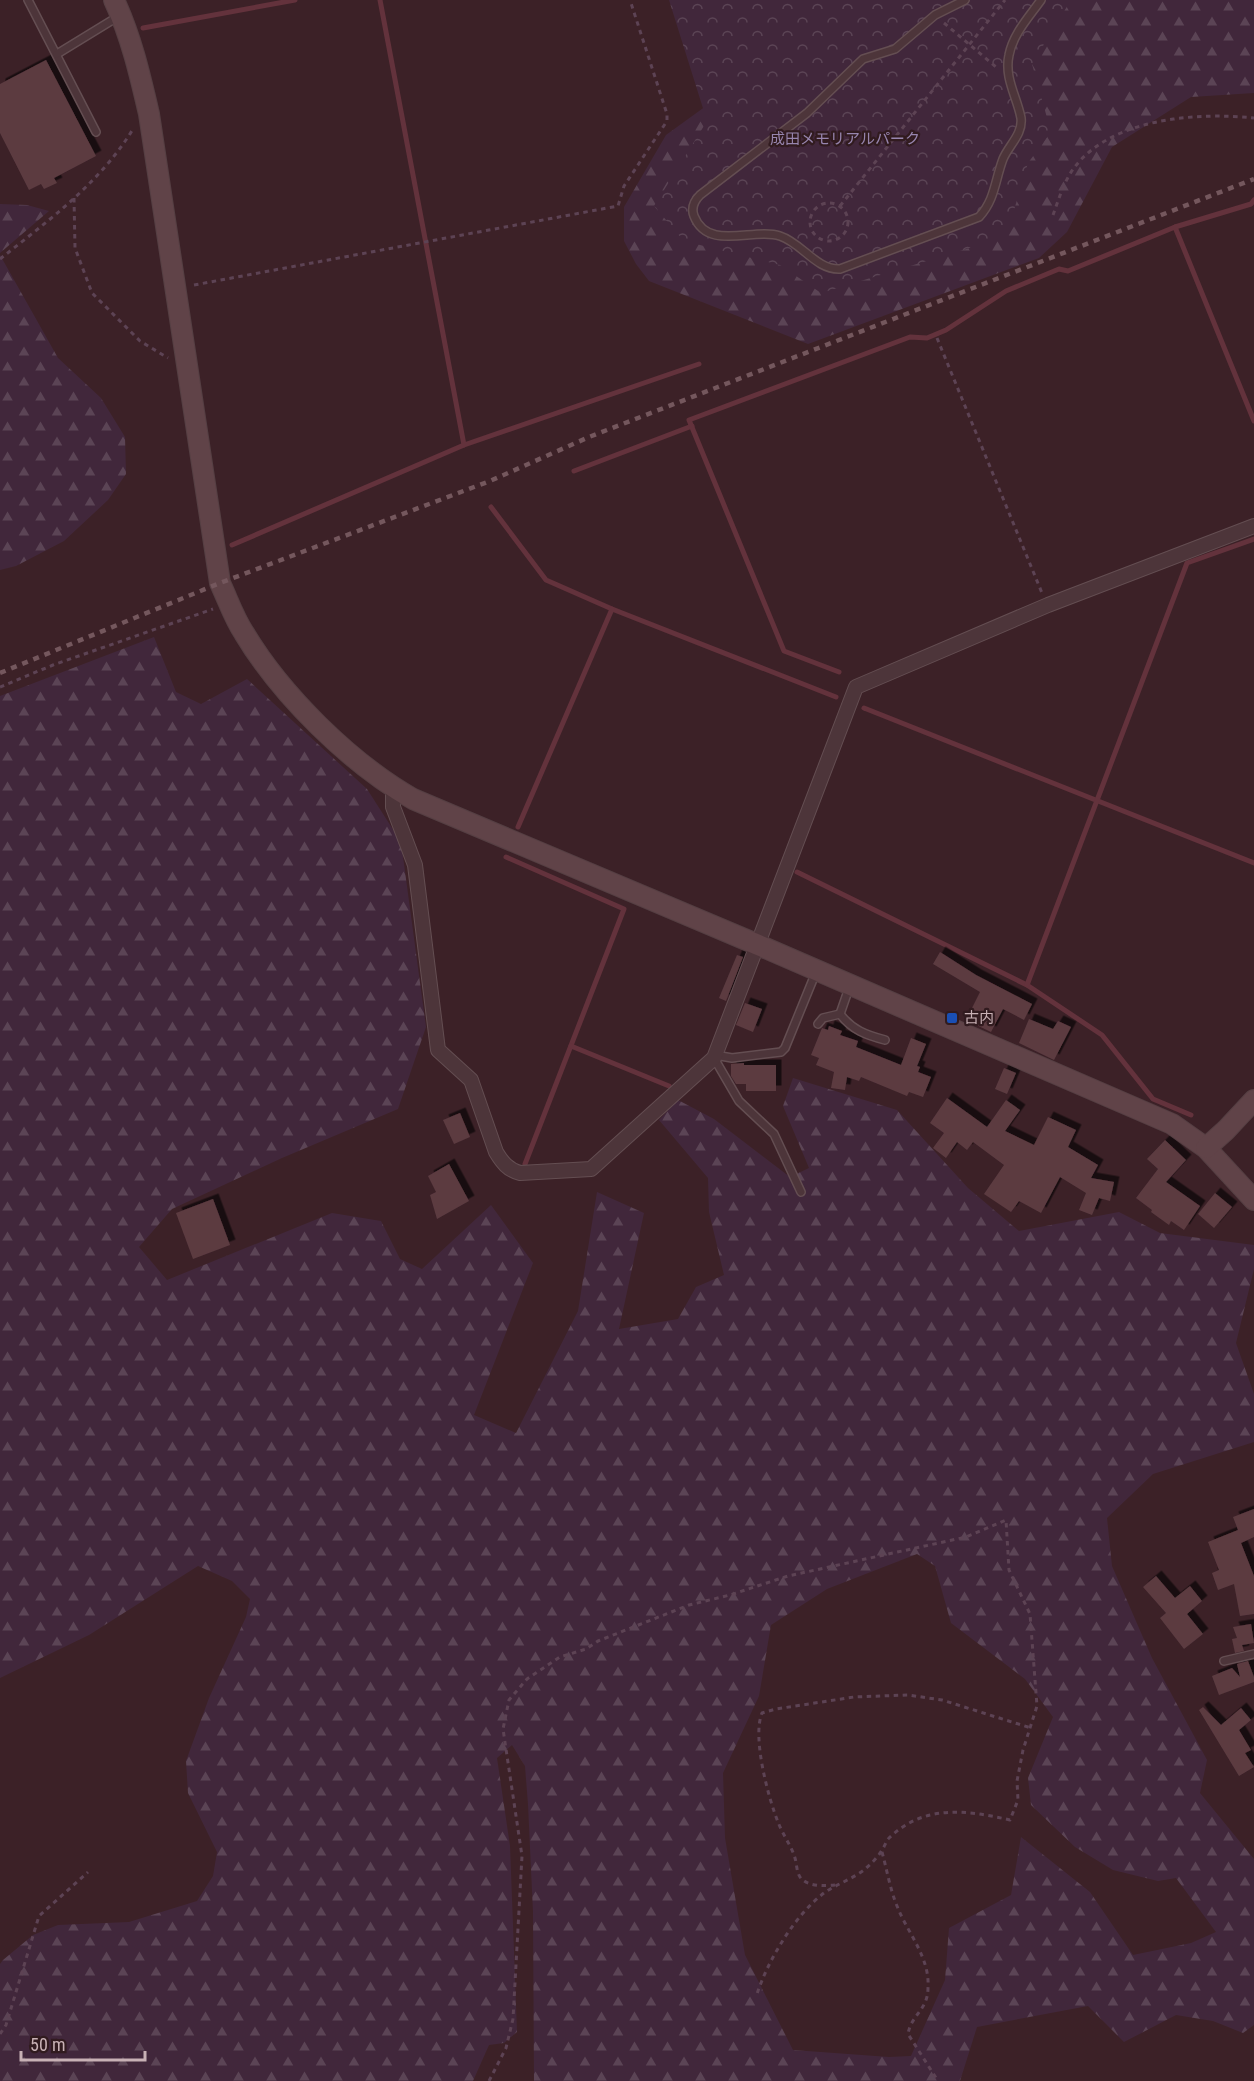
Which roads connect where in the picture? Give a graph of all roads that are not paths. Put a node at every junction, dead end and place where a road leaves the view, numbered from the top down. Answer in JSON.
{"nodes":[{"id":1,"x":28,"y":0,"type":"edge"},
{"id":2,"x":965,"y":0,"type":"edge"},
{"id":3,"x":1041,"y":0,"type":"edge"},
{"id":4,"x":117,"y":7,"type":"edge"},
{"id":5,"x":57,"y":54,"type":"junction"},
{"id":6,"x":96,"y":132,"type":"dead end"},
{"id":7,"x":1254,"y":526,"type":"edge"},
{"id":8,"x":393,"y":788,"type":"junction"},
{"id":9,"x":756,"y":944,"type":"junction"},
{"id":10,"x":817,"y":970,"type":"junction"},
{"id":11,"x":850,"y":984,"type":"junction"},
{"id":12,"x":840,"y":1014,"type":"junction"},
{"id":13,"x":818,"y":1023,"type":"dead end"},
{"id":14,"x":885,"y":1040,"type":"dead end"},
{"id":15,"x":714,"y":1056,"type":"junction"},
{"id":16,"x":1254,"y":1100,"type":"edge"},
{"id":17,"x":1206,"y":1148,"type":"junction"},
{"id":18,"x":801,"y":1192,"type":"dead end"},
{"id":19,"x":1254,"y":1200,"type":"edge"},
{"id":20,"x":1254,"y":1654,"type":"edge"},
{"id":21,"x":1224,"y":1661,"type":"dead end"}],
"edges":[{"from":1,"to":5,"type":"lane"},
{"from":2,"to":3,"type":"lane"},
{"from":4,"to":5,"type":"lane"},
{"from":4,"to":8,"type":"street"},
{"from":5,"to":6,"type":"lane"},
{"from":7,"to":9,"type":"street"},
{"from":8,"to":9,"type":"street"},
{"from":8,"to":15,"type":"street"},
{"from":9,"to":10,"type":"street"},
{"from":9,"to":15,"type":"street"},
{"from":10,"to":11,"type":"street"},
{"from":10,"to":15,"type":"lane"},
{"from":11,"to":12,"type":"lane"},
{"from":11,"to":17,"type":"street"},
{"from":12,"to":13,"type":"lane"},
{"from":12,"to":14,"type":"lane"},
{"from":15,"to":18,"type":"lane"},
{"from":16,"to":17,"type":"street"},
{"from":17,"to":19,"type":"street"},
{"from":20,"to":21,"type":"lane"}]}
